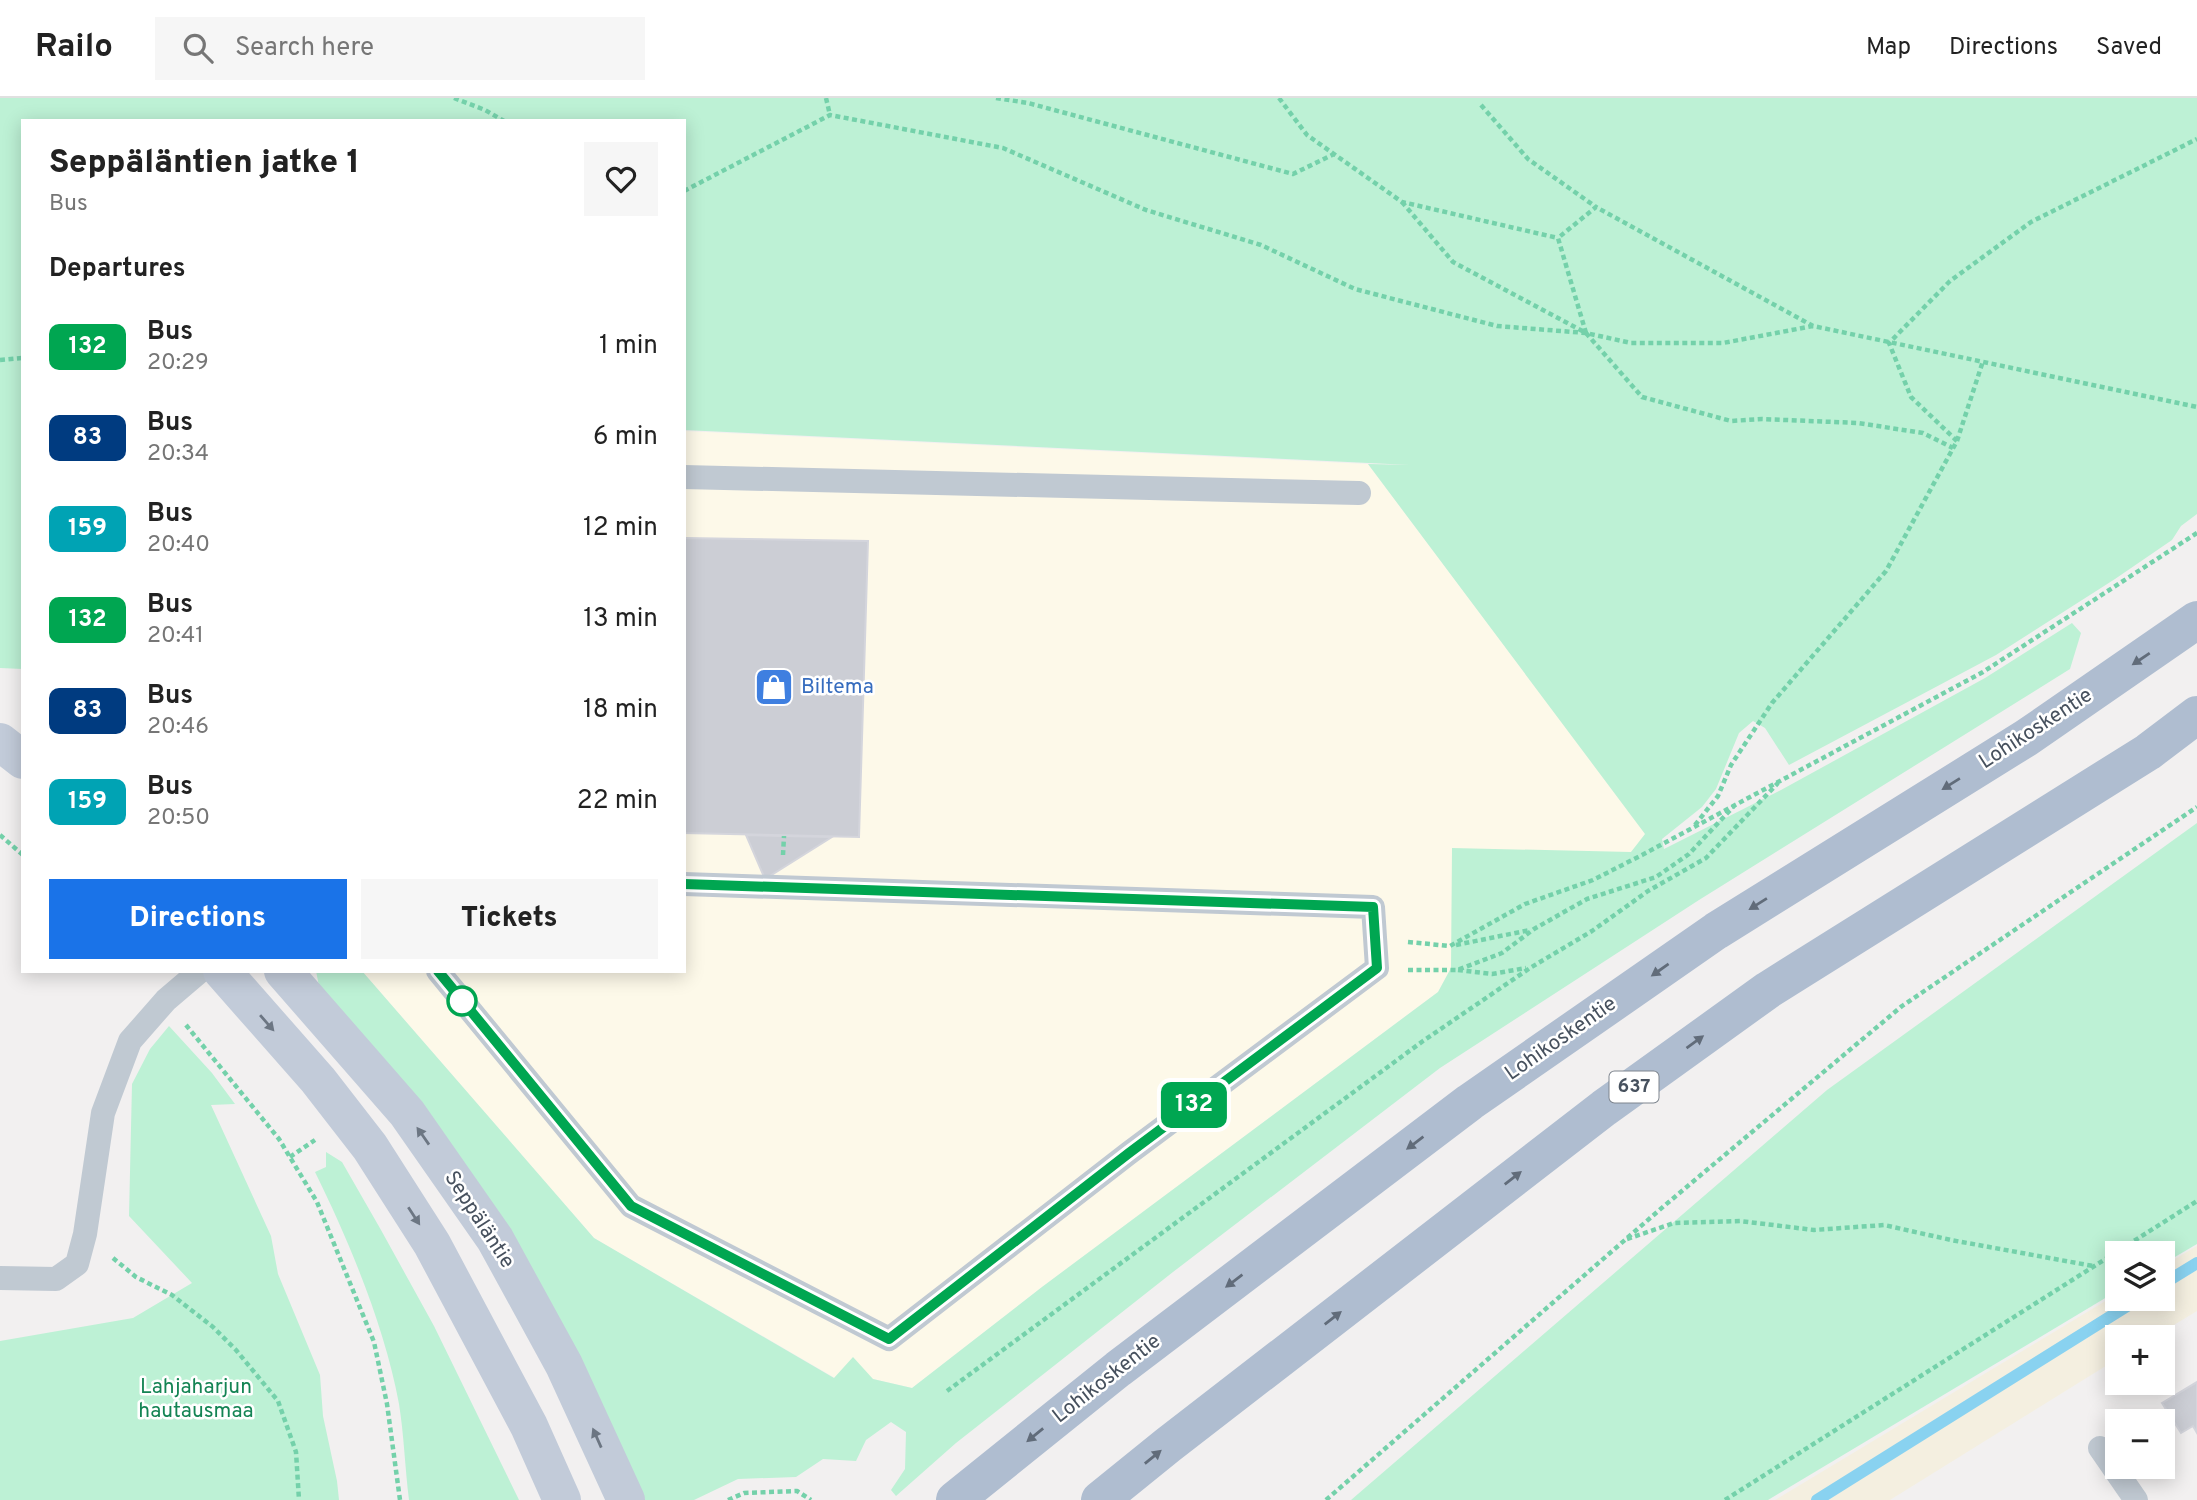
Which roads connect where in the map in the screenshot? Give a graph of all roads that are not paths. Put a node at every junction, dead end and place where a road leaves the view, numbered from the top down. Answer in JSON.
{"nodes":[{"id":1,"x":686,"y":477,"type":"edge"},
{"id":2,"x":1359,"y":493,"type":"dead end"},
{"id":3,"x":2197,"y":620,"type":"edge"},
{"id":4,"x":2197,"y":715,"type":"edge"},
{"id":5,"x":0,"y":742,"type":"edge"},
{"id":6,"x":21,"y":758,"type":"edge"},
{"id":7,"x":686,"y":884,"type":"edge"},
{"id":8,"x":198,"y":973,"type":"edge"},
{"id":9,"x":224,"y":973,"type":"edge"},
{"id":10,"x":285,"y":973,"type":"edge"},
{"id":11,"x":440,"y":973,"type":"edge"},
{"id":12,"x":0,"y":1278,"type":"edge"},
{"id":13,"x":2099,"y":1448,"type":"dead end"},
{"id":14,"x":562,"y":1500,"type":"edge"},
{"id":15,"x":626,"y":1500,"type":"edge"},
{"id":16,"x":955,"y":1500,"type":"edge"},
{"id":17,"x":1100,"y":1500,"type":"edge"},
{"id":18,"x":2136,"y":1500,"type":"edge"}],
"edges":[{"from":1,"to":2,"type":"lane"},
{"from":3,"to":16,"type":"main road","name":"Lohikoskentie","one_way":true},
{"from":17,"to":4,"type":"main road","number":"637","one_way":true},
{"from":5,"to":6,"type":"main road"},
{"from":7,"to":11,"type":"lane"},
{"from":8,"to":12,"type":"lane"},
{"from":9,"to":14,"type":"main road","one_way":true},
{"from":15,"to":10,"type":"main road","name":"Seppäläntie","one_way":true},
{"from":13,"to":18,"type":"lane"}]}
